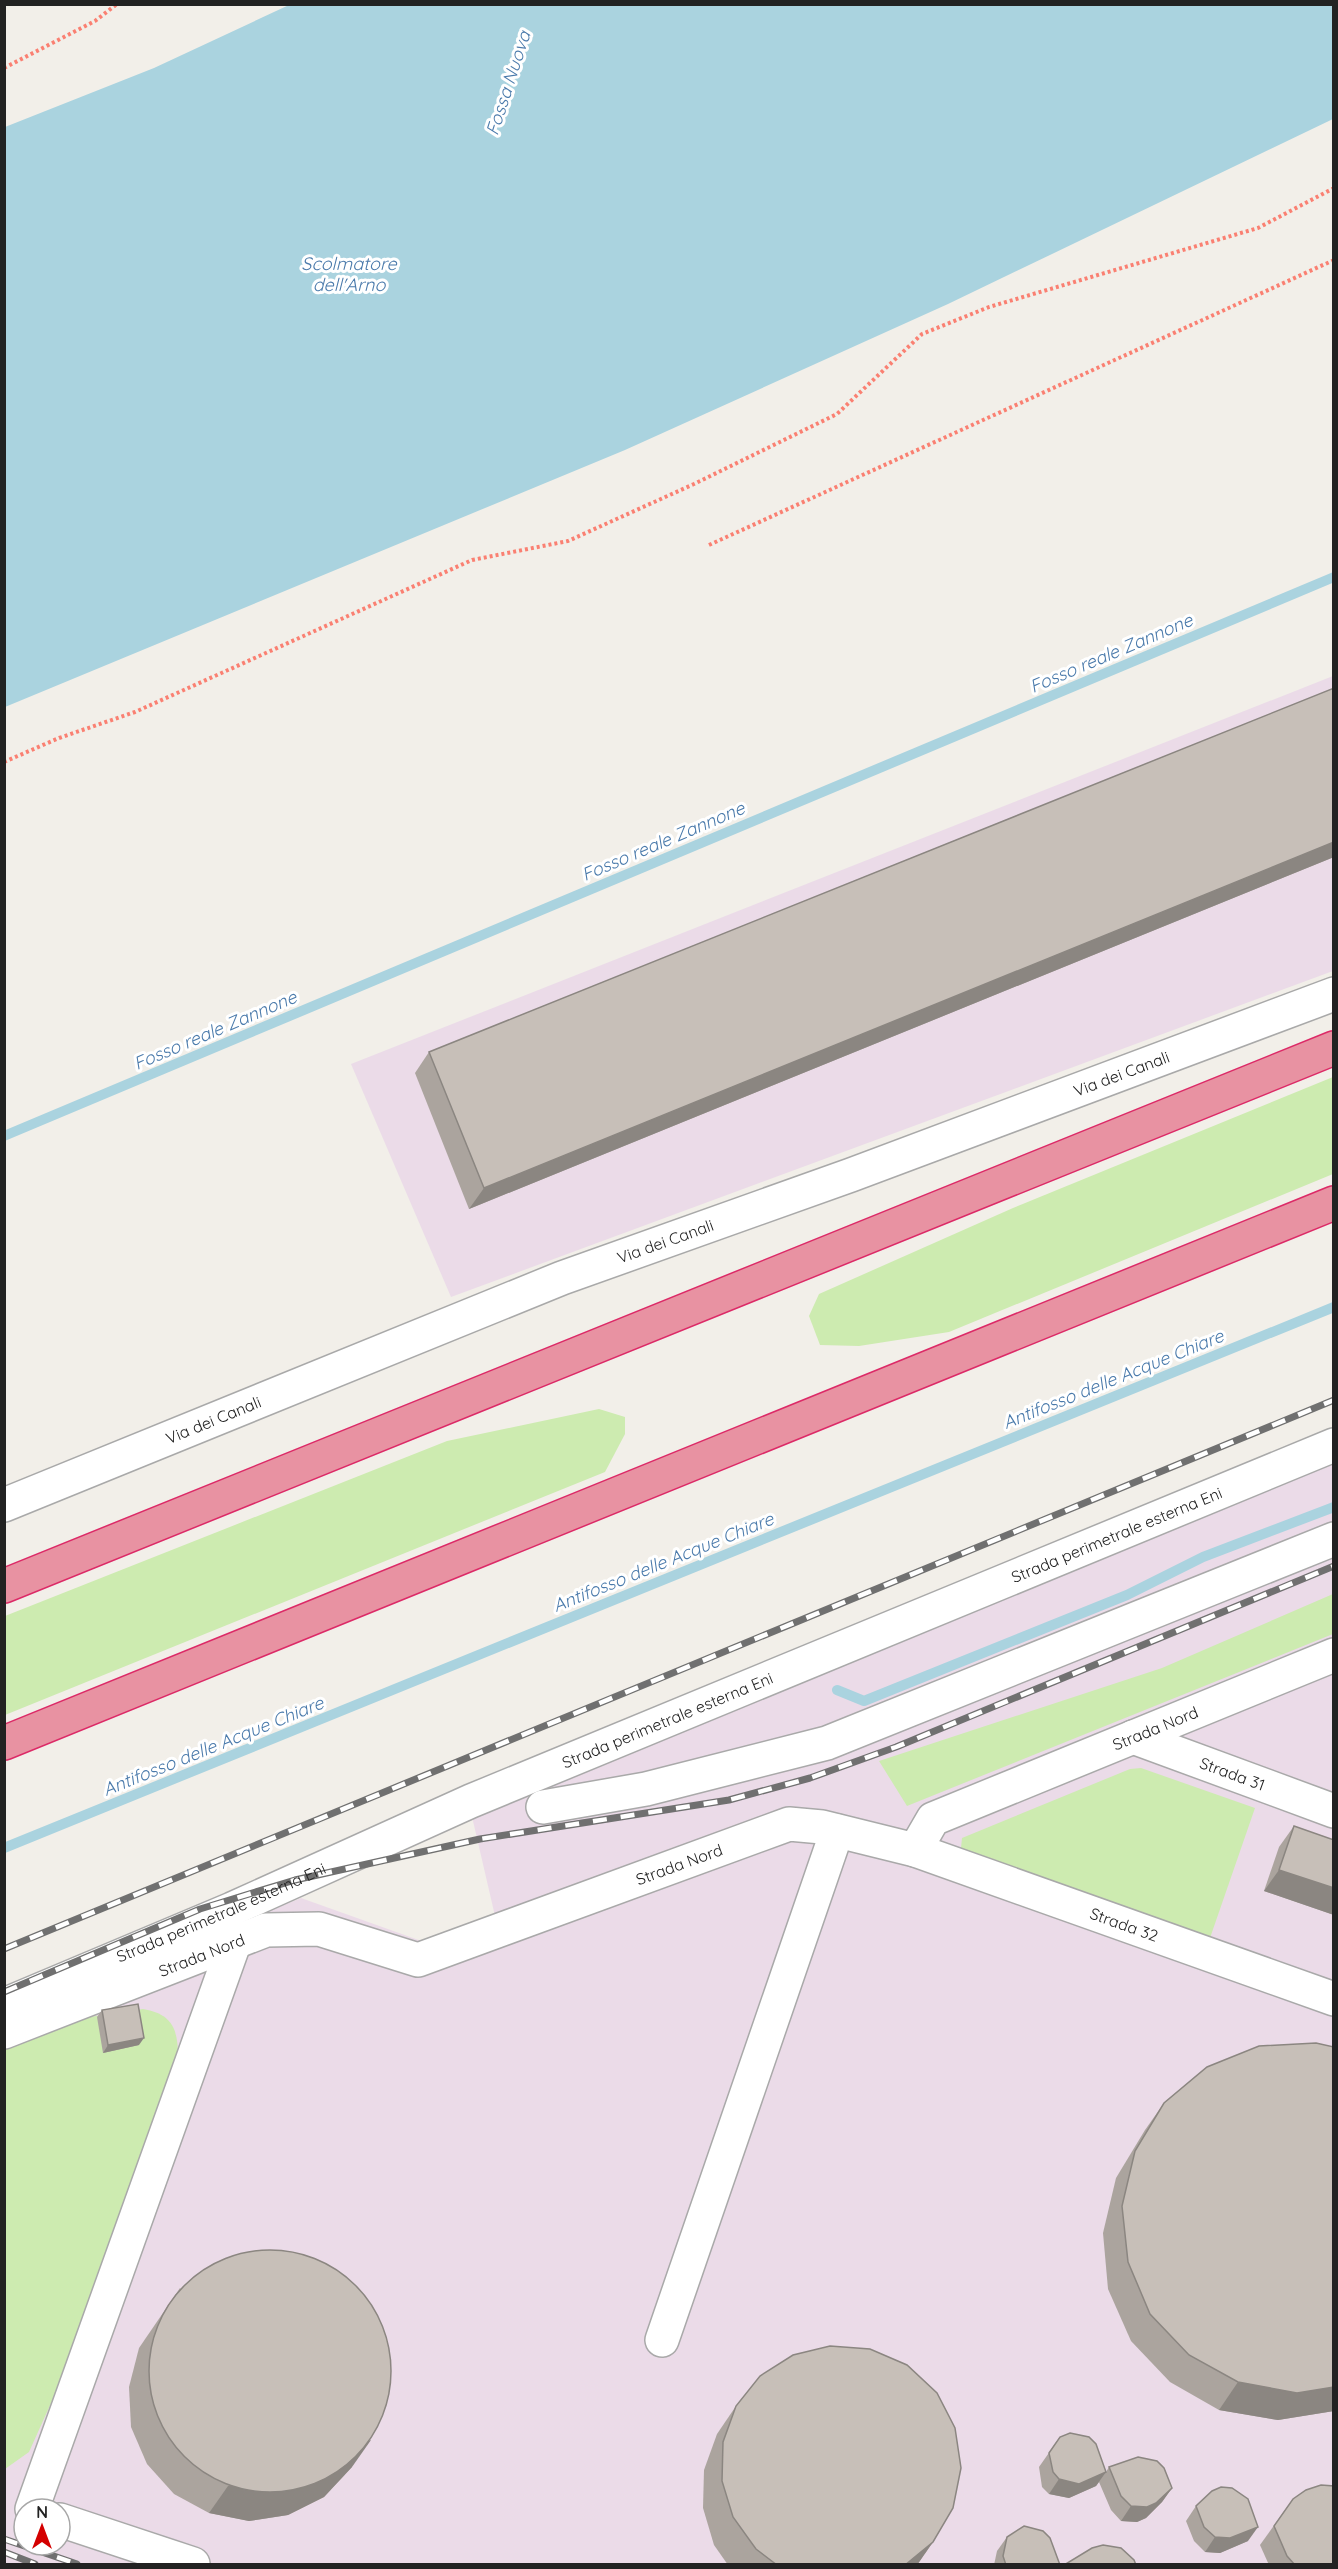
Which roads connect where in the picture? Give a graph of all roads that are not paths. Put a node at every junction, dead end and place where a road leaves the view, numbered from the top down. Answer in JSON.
{"nodes":[{"id":1,"x":1334,"y":994,"type":"edge"},
{"id":2,"x":1334,"y":1048,"type":"edge"},
{"id":3,"x":1334,"y":1203,"type":"edge"},
{"id":4,"x":1334,"y":1444,"type":"edge"},
{"id":5,"x":4,"y":1505,"type":"edge"},
{"id":6,"x":1334,"y":1539,"type":"edge"},
{"id":7,"x":4,"y":1587,"type":"edge"},
{"id":8,"x":1334,"y":1655,"type":"edge"},
{"id":9,"x":1133,"y":1737,"type":"junction"},
{"id":10,"x":4,"y":1743,"type":"edge"},
{"id":11,"x":543,"y":1807,"type":"dead end"},
{"id":12,"x":1334,"y":1811,"type":"edge"},
{"id":13,"x":837,"y":1831,"type":"junction"},
{"id":14,"x":915,"y":1850,"type":"junction"},
{"id":15,"x":235,"y":1941,"type":"junction"},
{"id":16,"x":1334,"y":2000,"type":"edge"},
{"id":17,"x":4,"y":2005,"type":"edge"},
{"id":18,"x":4,"y":2032,"type":"edge"},
{"id":19,"x":662,"y":2340,"type":"dead end"},
{"id":20,"x":36,"y":2497,"type":"edge"},
{"id":21,"x":72,"y":2524,"type":"edge"},
{"id":22,"x":193,"y":2565,"type":"edge"}],
"edges":[{"from":1,"to":5,"type":"street","name":"Via dei Canali"},
{"from":2,"to":7,"type":"highway"},
{"from":3,"to":10,"type":"highway"},
{"from":4,"to":17,"type":"street","name":"Strada perimetrale esterna Eni"},
{"from":6,"to":11,"type":"street"},
{"from":8,"to":9,"type":"street","name":"Strada Nord"},
{"from":9,"to":12,"type":"street","name":"Strada 31"},
{"from":9,"to":14,"type":"street","name":"Strada Nord"},
{"from":13,"to":14,"type":"street","name":"Strada Nord"},
{"from":13,"to":15,"type":"street","name":"Strada Nord"},
{"from":13,"to":19,"type":"street"},
{"from":14,"to":16,"type":"street","name":"Strada 32"},
{"from":15,"to":18,"type":"street","name":"Strada Nord"},
{"from":15,"to":20,"type":"street"},
{"from":21,"to":22,"type":"street"}]}
